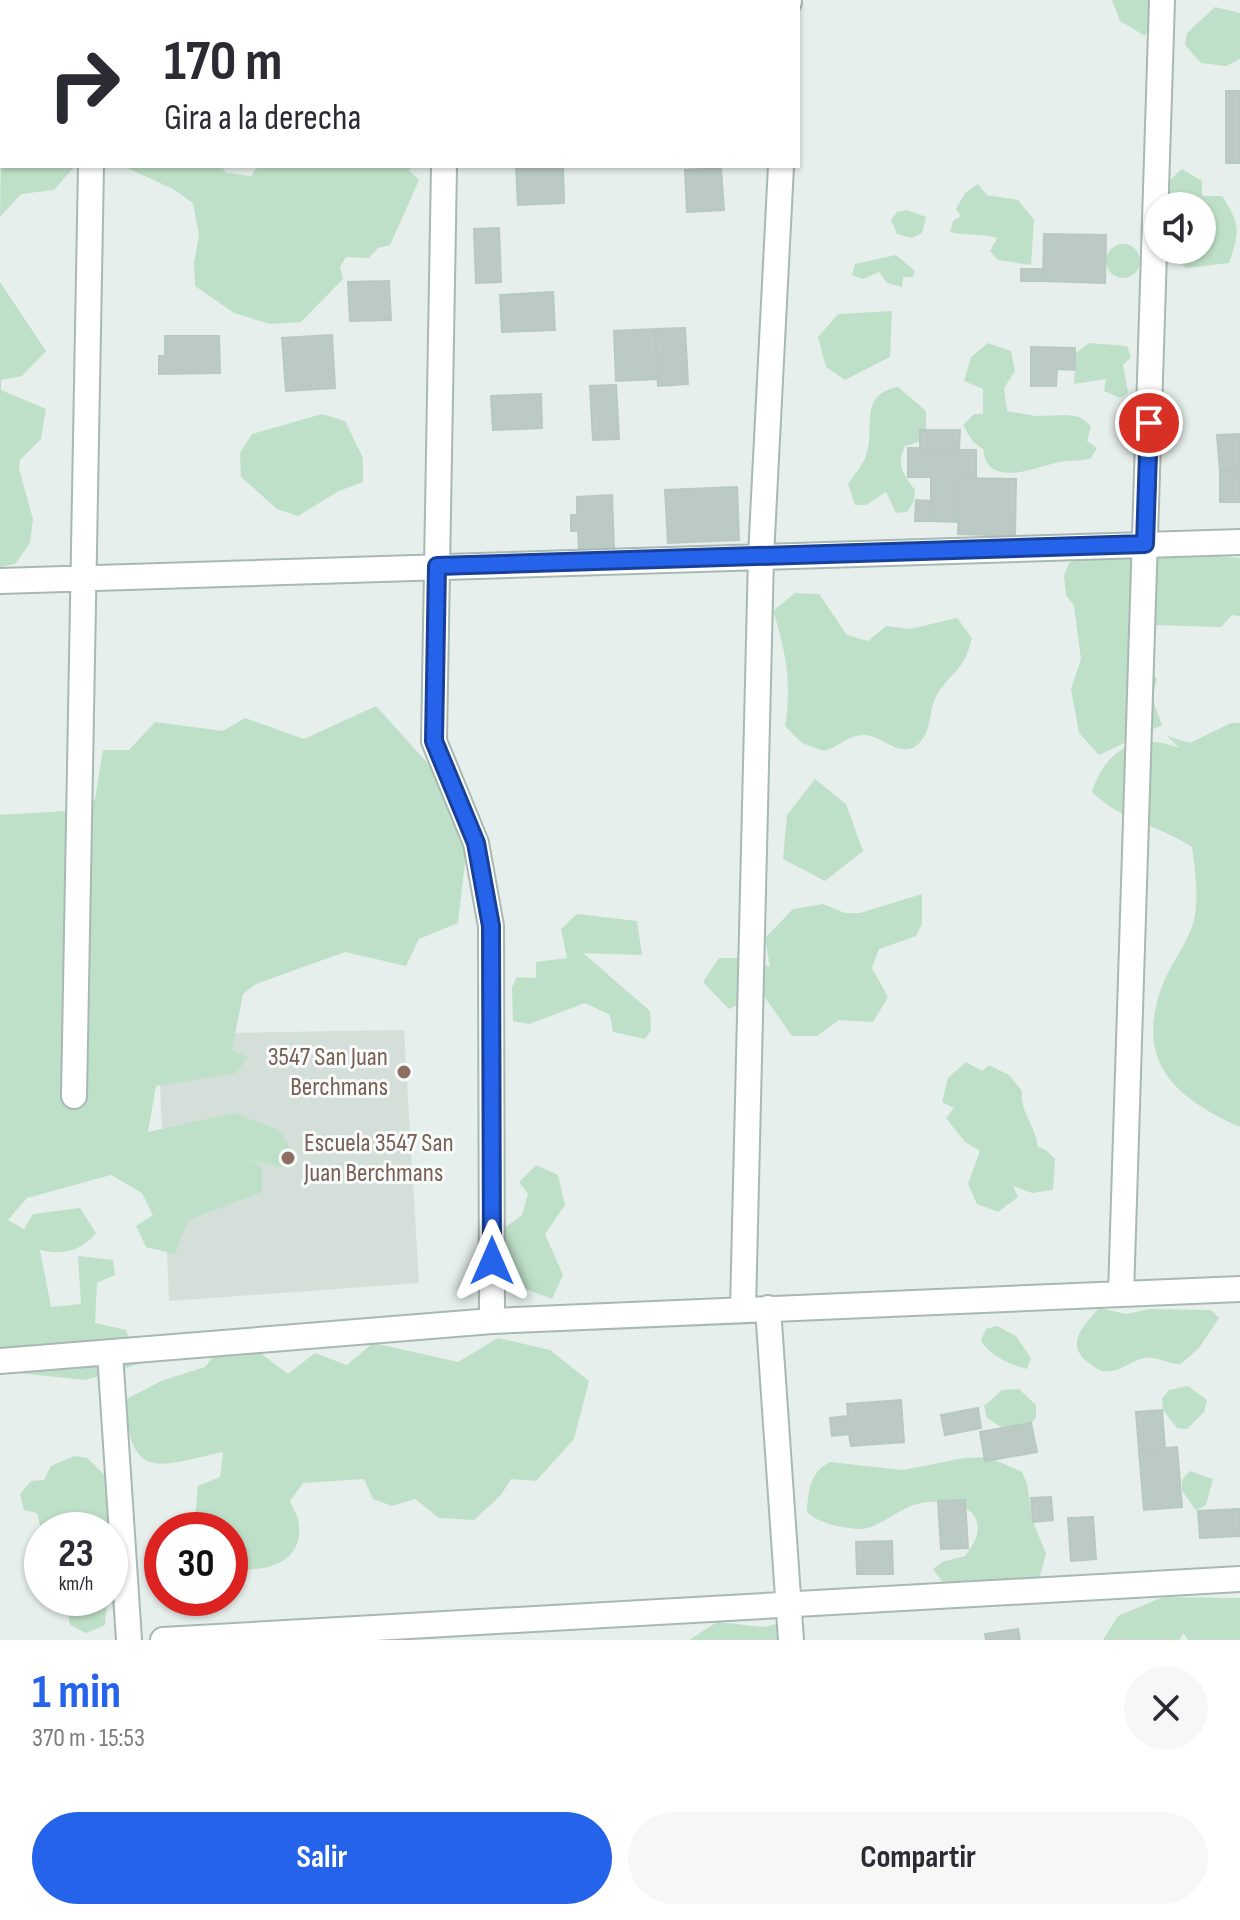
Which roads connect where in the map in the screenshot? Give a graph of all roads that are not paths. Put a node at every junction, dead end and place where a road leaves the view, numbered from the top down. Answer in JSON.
{"nodes":[{"id":1,"x":1162,"y":0,"type":"edge"},
{"id":2,"x":91,"y":168,"type":"edge"},
{"id":3,"x":444,"y":168,"type":"edge"},
{"id":4,"x":781,"y":168,"type":"edge"},
{"id":5,"x":1240,"y":542,"type":"edge"},
{"id":6,"x":1145,"y":544,"type":"junction"},
{"id":7,"x":761,"y":556,"type":"junction"},
{"id":8,"x":437,"y":566,"type":"junction"},
{"id":9,"x":83,"y":578,"type":"junction"},
{"id":10,"x":0,"y":581,"type":"edge"},
{"id":11,"x":74,"y":1096,"type":"dead end"},
{"id":12,"x":1240,"y":1289,"type":"edge"},
{"id":13,"x":1121,"y":1294,"type":"junction"},
{"id":14,"x":768,"y":1308,"type":"junction"},
{"id":15,"x":743,"y":1309,"type":"junction"},
{"id":16,"x":492,"y":1321,"type":"junction"},
{"id":17,"x":110,"y":1353,"type":"junction"},
{"id":18,"x":0,"y":1361,"type":"edge"},
{"id":19,"x":1240,"y":1579,"type":"edge"},
{"id":20,"x":789,"y":1605,"type":"junction"},
{"id":21,"x":129,"y":1640,"type":"edge"},
{"id":22,"x":163,"y":1640,"type":"edge"},
{"id":23,"x":791,"y":1640,"type":"edge"}],
"edges":[{"from":1,"to":6,"type":"street"},
{"from":2,"to":9,"type":"street"},
{"from":3,"to":8,"type":"street"},
{"from":4,"to":7,"type":"street"},
{"from":5,"to":6,"type":"street"},
{"from":6,"to":7,"type":"street"},
{"from":6,"to":13,"type":"street"},
{"from":7,"to":8,"type":"street"},
{"from":7,"to":15,"type":"street"},
{"from":8,"to":9,"type":"street"},
{"from":8,"to":16,"type":"street"},
{"from":9,"to":10,"type":"street"},
{"from":9,"to":11,"type":"street"},
{"from":12,"to":13,"type":"street"},
{"from":13,"to":14,"type":"street"},
{"from":14,"to":15,"type":"street"},
{"from":14,"to":20,"type":"street"},
{"from":15,"to":16,"type":"street"},
{"from":16,"to":17,"type":"street"},
{"from":17,"to":18,"type":"street"},
{"from":17,"to":21,"type":"street"},
{"from":19,"to":20,"type":"street"},
{"from":20,"to":22,"type":"street"},
{"from":20,"to":23,"type":"street"}]}
